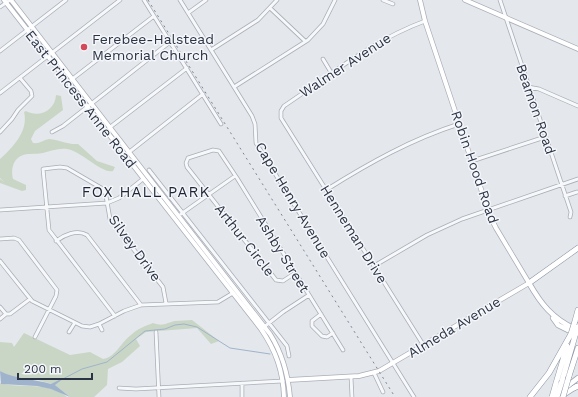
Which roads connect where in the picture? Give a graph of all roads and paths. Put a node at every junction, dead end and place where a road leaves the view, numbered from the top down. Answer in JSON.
{"nodes":[{"id":1,"x":66,"y":0,"type":"edge"},
{"id":2,"x":120,"y":0,"type":"edge"},
{"id":3,"x":144,"y":0,"type":"edge"},
{"id":4,"x":180,"y":0,"type":"edge"},
{"id":5,"x":206,"y":0,"type":"edge"},
{"id":6,"x":277,"y":0,"type":"edge"},
{"id":7,"x":335,"y":0,"type":"edge"},
{"id":8,"x":383,"y":0,"type":"edge"},
{"id":9,"x":421,"y":0,"type":"edge"},
{"id":10,"x":465,"y":0,"type":"edge"},
{"id":11,"x":500,"y":0,"type":"edge"},
{"id":12,"x":8,"y":1,"type":"edge"},
{"id":13,"x":393,"y":4,"type":"dead end"},
{"id":14,"x":0,"y":7,"type":"edge"},
{"id":15,"x":270,"y":8,"type":"junction"},
{"id":16,"x":188,"y":13,"type":"junction"},
{"id":17,"x":154,"y":16,"type":"junction"},
{"id":18,"x":506,"y":18,"type":"junction"},
{"id":19,"x":425,"y":21,"type":"junction"},
{"id":20,"x":29,"y":28,"type":"junction"},
{"id":21,"x":170,"y":42,"type":"junction"},
{"id":22,"x":305,"y":42,"type":"junction"},
{"id":23,"x":578,"y":49,"type":"edge"},
{"id":24,"x":211,"y":50,"type":"junction"},
{"id":25,"x":0,"y":51,"type":"edge"},
{"id":26,"x":50,"y":55,"type":"junction"},
{"id":27,"x":323,"y":59,"type":"dead end"},
{"id":28,"x":187,"y":68,"type":"junction"},
{"id":29,"x":332,"y":74,"type":"junction"},
{"id":30,"x":20,"y":78,"type":"junction"},
{"id":31,"x":70,"y":81,"type":"junction"},
{"id":32,"x":528,"y":86,"type":"junction"},
{"id":33,"x":234,"y":87,"type":"junction"},
{"id":34,"x":0,"y":93,"type":"edge"},
{"id":35,"x":203,"y":94,"type":"junction"},
{"id":36,"x":90,"y":106,"type":"junction"},
{"id":37,"x":578,"y":106,"type":"edge"},
{"id":38,"x":284,"y":121,"type":"joint"},
{"id":39,"x":221,"y":124,"type":"dead end"},
{"id":40,"x":459,"y":124,"type":"junction"},
{"id":41,"x":108,"y":129,"type":"junction"},
{"id":42,"x":0,"y":132,"type":"edge"},
{"id":43,"x":52,"y":132,"type":"dead end"},
{"id":44,"x":545,"y":137,"type":"junction"},
{"id":45,"x":127,"y":153,"type":"junction"},
{"id":46,"x":224,"y":158,"type":"joint"},
{"id":47,"x":472,"y":161,"type":"junction"},
{"id":48,"x":149,"y":170,"type":"dead end"},
{"id":49,"x":235,"y":176,"type":"junction"},
{"id":50,"x":144,"y":179,"type":"junction"},
{"id":51,"x":578,"y":179,"type":"edge"},
{"id":52,"x":561,"y":184,"type":"junction"},
{"id":53,"x":326,"y":190,"type":"junction"},
{"id":54,"x":577,"y":192,"type":"edge"},
{"id":55,"x":208,"y":193,"type":"junction"},
{"id":56,"x":565,"y":196,"type":"junction"},
{"id":57,"x":107,"y":203,"type":"junction"},
{"id":58,"x":45,"y":207,"type":"junction"},
{"id":59,"x":488,"y":209,"type":"junction"},
{"id":60,"x":0,"y":210,"type":"edge"},
{"id":61,"x":179,"y":216,"type":"junction"},
{"id":62,"x":570,"y":217,"type":"dead end"},
{"id":63,"x":0,"y":239,"type":"edge"},
{"id":64,"x":56,"y":241,"type":"junction"},
{"id":65,"x":578,"y":248,"type":"edge"},
{"id":66,"x":0,"y":261,"type":"edge"},
{"id":67,"x":374,"y":266,"type":"junction"},
{"id":68,"x":295,"y":273,"type":"junction"},
{"id":69,"x":528,"y":282,"type":"junction"},
{"id":70,"x":237,"y":290,"type":"junction"},
{"id":71,"x":233,"y":293,"type":"junction"},
{"id":72,"x":309,"y":295,"type":"junction"},
{"id":73,"x":30,"y":299,"type":"junction"},
{"id":74,"x":166,"y":303,"type":"junction"},
{"id":75,"x":141,"y":305,"type":"junction"},
{"id":76,"x":0,"y":307,"type":"edge"},
{"id":77,"x":49,"y":310,"type":"junction"},
{"id":78,"x":578,"y":310,"type":"edge"},
{"id":79,"x":550,"y":313,"type":"junction"},
{"id":80,"x":6,"y":314,"type":"junction"},
{"id":81,"x":321,"y":314,"type":"junction"},
{"id":82,"x":115,"y":316,"type":"junction"},
{"id":83,"x":0,"y":319,"type":"edge"},
{"id":84,"x":270,"y":323,"type":"junction"},
{"id":85,"x":74,"y":324,"type":"junction"},
{"id":86,"x":100,"y":324,"type":"junction"},
{"id":87,"x":263,"y":328,"type":"junction"},
{"id":88,"x":578,"y":329,"type":"edge"},
{"id":89,"x":102,"y":330,"type":"dead end"},
{"id":90,"x":69,"y":332,"type":"dead end"},
{"id":91,"x":156,"y":332,"type":"dead end"},
{"id":92,"x":333,"y":334,"type":"junction"},
{"id":93,"x":575,"y":335,"type":"edge"},
{"id":94,"x":34,"y":337,"type":"dead end"},
{"id":95,"x":424,"y":346,"type":"junction"},
{"id":96,"x":578,"y":348,"type":"edge"},
{"id":97,"x":343,"y":350,"type":"dead end"},
{"id":98,"x":289,"y":356,"type":"dead end"},
{"id":99,"x":394,"y":363,"type":"junction"},
{"id":100,"x":374,"y":373,"type":"junction"},
{"id":101,"x":352,"y":377,"type":"junction"},
{"id":102,"x":578,"y":378,"type":"edge"},
{"id":103,"x":286,"y":381,"type":"junction"},
{"id":104,"x":559,"y":382,"type":"junction"},
{"id":105,"x":242,"y":383,"type":"junction"},
{"id":106,"x":577,"y":387,"type":"edge"},
{"id":107,"x":119,"y":388,"type":"dead end"},
{"id":108,"x":159,"y":388,"type":"junction"},
{"id":109,"x":383,"y":392,"type":"dead end"},
{"id":110,"x":159,"y":397,"type":"edge"},
{"id":111,"x":242,"y":397,"type":"edge"},
{"id":112,"x":284,"y":397,"type":"edge"},
{"id":113,"x":290,"y":397,"type":"edge"},
{"id":114,"x":352,"y":397,"type":"edge"},
{"id":115,"x":414,"y":397,"type":"edge"},
{"id":116,"x":530,"y":397,"type":"edge"},
{"id":117,"x":551,"y":397,"type":"edge"},
{"id":118,"x":558,"y":397,"type":"edge"},
{"id":119,"x":564,"y":397,"type":"edge"}],
"edges":[{"from":1,"to":20,"type":"street"},
{"from":2,"to":26,"type":"street"},
{"from":3,"to":17,"type":"street"},
{"from":4,"to":16,"type":"street","name":"Cape Henry Avenue"},
{"from":5,"to":16,"type":"street"},
{"from":6,"to":15,"type":"street"},
{"from":7,"to":22,"type":"street"},
{"from":8,"to":13,"type":"street"},
{"from":9,"to":19,"type":"main road","name":"Robin Hood Road"},
{"from":10,"to":18,"type":"main road"},
{"from":11,"to":18,"type":"street","name":"Beamon Road"},
{"from":12,"to":14,"type":"street"},
{"from":12,"to":20,"type":"main road","name":"East Princess Anne Road"},
{"from":15,"to":22,"type":"street"},
{"from":15,"to":24,"type":"street"},
{"from":16,"to":24,"type":"street","name":"Cape Henry Avenue"},
{"from":17,"to":21,"type":"street"},
{"from":17,"to":31,"type":"street"},
{"from":18,"to":23,"type":"main road"},
{"from":18,"to":32,"type":"street","name":"Beamon Road"},
{"from":19,"to":29,"type":"street","name":"Walmer Avenue"},
{"from":19,"to":40,"type":"main road","name":"Robin Hood Road"},
{"from":20,"to":25,"type":"street"},
{"from":20,"to":26,"type":"main road","name":"East Princess Anne Road"},
{"from":21,"to":28,"type":"street"},
{"from":21,"to":36,"type":"street"},
{"from":22,"to":33,"type":"street"},
{"from":24,"to":33,"type":"street","name":"Cape Henry Avenue"},
{"from":26,"to":30,"type":"street"},
{"from":26,"to":31,"type":"main road","name":"East Princess Anne Road"},
{"from":27,"to":29,"type":"street"},
{"from":28,"to":35,"type":"street"},
{"from":28,"to":41,"type":"street"},
{"from":29,"to":38,"type":"street","name":"Walmer Avenue"},
{"from":30,"to":34,"type":"street"},
{"from":30,"to":42,"type":"street"},
{"from":31,"to":36,"type":"main road","name":"East Princess Anne Road"},
{"from":32,"to":37,"type":"street"},
{"from":32,"to":44,"type":"street","name":"Beamon Road"},
{"from":33,"to":99,"type":"street","name":"Cape Henry Avenue"},
{"from":35,"to":39,"type":"street"},
{"from":35,"to":45,"type":"street"},
{"from":36,"to":41,"type":"main road","name":"East Princess Anne Road"},
{"from":36,"to":43,"type":"street"},
{"from":38,"to":53,"type":"street","name":"Henneman Drive"},
{"from":40,"to":47,"type":"main road","name":"Robin Hood Road"},
{"from":40,"to":53,"type":"street"},
{"from":41,"to":45,"type":"main road","name":"East Princess Anne Road"},
{"from":44,"to":47,"type":"street"},
{"from":44,"to":52,"type":"street","name":"Beamon Road"},
{"from":45,"to":50,"type":"main road","name":"East Princess Anne Road"},
{"from":45,"to":61,"type":"main road","name":"East Princess Anne Road"},
{"from":46,"to":49,"type":"street","name":"Ashby Street"},
{"from":46,"to":55,"type":"street","name":"Arthur Circle"},
{"from":47,"to":59,"type":"main road","name":"Robin Hood Road"},
{"from":48,"to":61,"type":"street"},
{"from":49,"to":55,"type":"street"},
{"from":49,"to":68,"type":"street","name":"Ashby Street"},
{"from":50,"to":57,"type":"street"},
{"from":50,"to":61,"type":"main road","name":"East Princess Anne Road"},
{"from":51,"to":52,"type":"street"},
{"from":52,"to":56,"type":"street","name":"Beamon Road"},
{"from":52,"to":59,"type":"street"},
{"from":53,"to":67,"type":"street","name":"Henneman Drive"},
{"from":54,"to":56,"type":"street"},
{"from":55,"to":61,"type":"street"},
{"from":55,"to":68,"type":"street","name":"Arthur Circle"},
{"from":56,"to":62,"type":"street","name":"Beamon Road"},
{"from":57,"to":58,"type":"street"},
{"from":57,"to":58,"type":"street","name":"Silvey Drive"},
{"from":57,"to":74,"type":"street","name":"Silvey Drive"},
{"from":58,"to":60,"type":"street"},
{"from":58,"to":64,"type":"street"},
{"from":59,"to":67,"type":"street"},
{"from":59,"to":69,"type":"main road","name":"Robin Hood Road"},
{"from":61,"to":70,"type":"main road","name":"East Princess Anne Road"},
{"from":61,"to":71,"type":"main road","name":"East Princess Anne Road"},
{"from":61,"to":84,"type":"street"},
{"from":63,"to":77,"type":"street"},
{"from":64,"to":75,"type":"street"},
{"from":64,"to":82,"type":"street"},
{"from":65,"to":69,"type":"highway"},
{"from":66,"to":73,"type":"street"},
{"from":67,"to":95,"type":"street","name":"Henneman Drive"},
{"from":68,"to":72,"type":"street","name":"Ashby Street"},
{"from":69,"to":79,"type":"main road","name":"Robin Hood Road"},
{"from":69,"to":95,"type":"main road","name":"Almeda Avenue"},
{"from":70,"to":71,"type":"street"},
{"from":70,"to":87,"type":"main road","name":"East Princess Anne Road"},
{"from":71,"to":74,"type":"street"},
{"from":71,"to":87,"type":"main road","name":"East Princess Anne Road"},
{"from":72,"to":81,"type":"street","name":"Ashby Street"},
{"from":72,"to":84,"type":"street"},
{"from":73,"to":77,"type":"street"},
{"from":73,"to":80,"type":"street"},
{"from":74,"to":75,"type":"street"},
{"from":75,"to":82,"type":"street"},
{"from":76,"to":80,"type":"street"},
{"from":77,"to":85,"type":"street"},
{"from":77,"to":94,"type":"street"},
{"from":78,"to":93,"type":"highway","bridge":true},
{"from":79,"to":88,"type":"main road","name":"Robin Hood Road"},
{"from":79,"to":93,"type":"main road"},
{"from":80,"to":83,"type":"street"},
{"from":81,"to":92,"type":"street","name":"Ashby Street"},
{"from":81,"to":92,"type":"street"},
{"from":82,"to":86,"type":"street"},
{"from":84,"to":87,"type":"street"},
{"from":84,"to":98,"type":"street"},
{"from":85,"to":86,"type":"street"},
{"from":85,"to":90,"type":"street"},
{"from":86,"to":89,"type":"street"},
{"from":87,"to":103,"type":"main road","name":"East Princess Anne Road"},
{"from":88,"to":93,"type":"highway","bridge":true},
{"from":91,"to":108,"type":"street"},
{"from":92,"to":97,"type":"street","name":"Ashby Street"},
{"from":93,"to":104,"type":"highway"},
{"from":93,"to":116,"type":"highway"},
{"from":95,"to":99,"type":"main road","name":"Almeda Avenue"},
{"from":96,"to":119,"type":"highway","bridge":true},
{"from":99,"to":100,"type":"main road","name":"Almeda Avenue"},
{"from":99,"to":115,"type":"street","name":"Cape Henry Avenue"},
{"from":100,"to":101,"type":"main road","name":"Almeda Avenue"},
{"from":100,"to":109,"type":"street"},
{"from":101,"to":103,"type":"main road","name":"Almeda Avenue"},
{"from":101,"to":114,"type":"street"},
{"from":102,"to":117,"type":"main road"},
{"from":103,"to":105,"type":"street"},
{"from":103,"to":112,"type":"main road","name":"East Princess Anne Road"},
{"from":103,"to":113,"type":"main road"},
{"from":104,"to":117,"type":"highway","bridge":true},
{"from":104,"to":118,"type":"highway","bridge":true},
{"from":105,"to":108,"type":"street"},
{"from":105,"to":111,"type":"street"},
{"from":106,"to":118,"type":"main road"},
{"from":107,"to":108,"type":"street"},
{"from":108,"to":110,"type":"street"}]}
